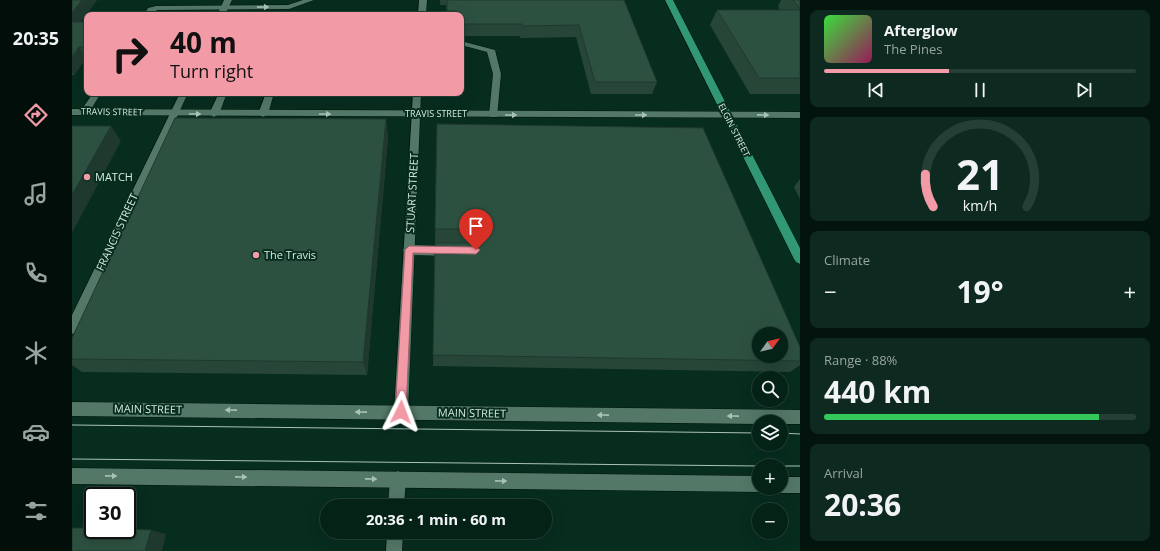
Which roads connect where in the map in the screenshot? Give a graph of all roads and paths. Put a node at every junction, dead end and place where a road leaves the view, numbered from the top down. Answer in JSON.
{"nodes":[{"id":1,"x":228,"y":0,"type":"edge"},
{"id":2,"x":423,"y":0,"type":"edge"},
{"id":3,"x":669,"y":0,"type":"edge"},
{"id":4,"x":308,"y":1,"type":"edge"},
{"id":5,"x":223,"y":11,"type":"edge"},
{"id":6,"x":150,"y":12,"type":"edge"},
{"id":7,"x":422,"y":12,"type":"edge"},
{"id":8,"x":464,"y":44,"type":"edge"},
{"id":9,"x":96,"y":96,"type":"edge"},
{"id":10,"x":182,"y":96,"type":"edge"},
{"id":11,"x":222,"y":96,"type":"edge"},
{"id":12,"x":269,"y":96,"type":"edge"},
{"id":13,"x":417,"y":96,"type":"edge"},
{"id":14,"x":72,"y":112,"type":"edge"},
{"id":15,"x":85,"y":112,"type":"junction"},
{"id":16,"x":174,"y":113,"type":"junction"},
{"id":17,"x":214,"y":114,"type":"junction"},
{"id":18,"x":263,"y":114,"type":"junction"},
{"id":19,"x":416,"y":114,"type":"junction"},
{"id":20,"x":494,"y":114,"type":"junction"},
{"id":21,"x":727,"y":115,"type":"junction"},
{"id":22,"x":800,"y":115,"type":"edge"},
{"id":23,"x":409,"y":250,"type":"junction"},
{"id":24,"x":462,"y":251,"type":"edge"},
{"id":25,"x":800,"y":259,"type":"edge"},
{"id":26,"x":72,"y":328,"type":"edge"},
{"id":27,"x":72,"y":408,"type":"edge"},
{"id":28,"x":401,"y":412,"type":"junction"},
{"id":29,"x":800,"y":417,"type":"edge"},
{"id":30,"x":72,"y":476,"type":"edge"},
{"id":31,"x":398,"y":479,"type":"junction"},
{"id":32,"x":752,"y":484,"type":"edge"},
{"id":33,"x":788,"y":484,"type":"edge"},
{"id":34,"x":800,"y":485,"type":"edge"},
{"id":35,"x":397,"y":499,"type":"edge"},
{"id":36,"x":395,"y":539,"type":"edge"},
{"id":37,"x":394,"y":551,"type":"edge"}],
"edges":[{"from":1,"to":5,"type":"main road"},
{"from":2,"to":7,"type":"main road"},
{"from":3,"to":21,"type":"main road","name":"ELGIN STREET"},
{"from":5,"to":4,"type":"main road","one_way":true},
{"from":5,"to":6,"type":"main road"},
{"from":8,"to":20,"type":"main road"},
{"from":9,"to":15,"type":"main road"},
{"from":10,"to":16,"type":"main road","name":"FRANCIS STREET"},
{"from":11,"to":17,"type":"main road"},
{"from":12,"to":18,"type":"main road"},
{"from":13,"to":19,"type":"main road","name":"STUART STREET"},
{"from":14,"to":15,"type":"main road","name":"TRAVIS STREET"},
{"from":15,"to":16,"type":"main road","name":"TRAVIS STREET"},
{"from":16,"to":17,"type":"main road","name":"TRAVIS STREET","one_way":true},
{"from":16,"to":26,"type":"main road","name":"FRANCIS STREET"},
{"from":17,"to":18,"type":"main road","name":"TRAVIS STREET"},
{"from":18,"to":19,"type":"main road","name":"TRAVIS STREET","one_way":true},
{"from":19,"to":20,"type":"main road","name":"TRAVIS STREET"},
{"from":19,"to":23,"type":"main road","name":"STUART STREET"},
{"from":20,"to":21,"type":"main road","name":"TRAVIS STREET","one_way":true},
{"from":21,"to":22,"type":"main road","name":"TRAVIS STREET","one_way":true},
{"from":21,"to":25,"type":"main road","name":"ELGIN STREET"},
{"from":23,"to":24,"type":"main road"},
{"from":23,"to":28,"type":"main road","name":"STUART STREET"},
{"from":28,"to":27,"type":"main road","name":"MAIN STREET","one_way":true},
{"from":29,"to":28,"type":"main road","name":"MAIN STREET","one_way":true},
{"from":30,"to":31,"type":"main road","one_way":true},
{"from":31,"to":32,"type":"main road","one_way":true},
{"from":31,"to":35,"type":"main road"},
{"from":33,"to":34,"type":"main road"},
{"from":36,"to":37,"type":"main road"}]}
